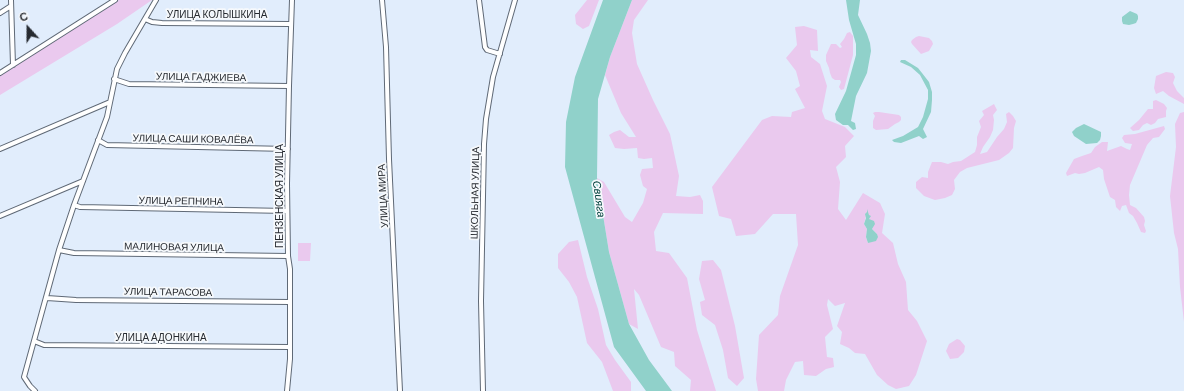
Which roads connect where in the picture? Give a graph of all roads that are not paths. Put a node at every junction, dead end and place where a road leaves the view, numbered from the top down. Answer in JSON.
{"nodes":[{"id":1,"x":11,"y":0,"type":"edge"},
{"id":2,"x":115,"y":0,"type":"edge"},
{"id":3,"x":156,"y":0,"type":"edge"},
{"id":4,"x":292,"y":0,"type":"edge"},
{"id":5,"x":382,"y":0,"type":"edge"},
{"id":6,"x":479,"y":0,"type":"edge"},
{"id":7,"x":515,"y":0,"type":"edge"},
{"id":8,"x":11,"y":6,"type":"junction"},
{"id":9,"x":0,"y":13,"type":"edge"},
{"id":10,"x":145,"y":19,"type":"junction"},
{"id":11,"x":290,"y":24,"type":"junction"},
{"id":12,"x":500,"y":54,"type":"junction"},
{"id":13,"x":13,"y":65,"type":"junction"},
{"id":14,"x":0,"y":73,"type":"edge"},
{"id":15,"x":114,"y":79,"type":"junction"},
{"id":16,"x":289,"y":86,"type":"junction"},
{"id":17,"x":110,"y":102,"type":"junction"},
{"id":18,"x":98,"y":140,"type":"junction"},
{"id":19,"x":0,"y":149,"type":"edge"},
{"id":20,"x":288,"y":149,"type":"junction"},
{"id":21,"x":83,"y":181,"type":"junction"},
{"id":22,"x":74,"y":205,"type":"junction"},
{"id":23,"x":287,"y":211,"type":"junction"},
{"id":24,"x":0,"y":216,"type":"edge"},
{"id":25,"x":59,"y":250,"type":"junction"},
{"id":26,"x":288,"y":256,"type":"junction"},
{"id":27,"x":46,"y":298,"type":"junction"},
{"id":28,"x":290,"y":302,"type":"junction"},
{"id":29,"x":34,"y":341,"type":"junction"},
{"id":30,"x":289,"y":347,"type":"junction"},
{"id":31,"x":36,"y":391,"type":"edge"},
{"id":32,"x":287,"y":391,"type":"edge"},
{"id":33,"x":400,"y":391,"type":"edge"},
{"id":34,"x":483,"y":391,"type":"edge"}],
"edges":[{"from":1,"to":8,"type":"street"},
{"from":2,"to":13,"type":"street"},
{"from":3,"to":10,"type":"street"},
{"from":4,"to":11,"type":"street","name":"ПЕНЗЕНСКАЯ УЛИЦА"},
{"from":5,"to":33,"type":"street","name":"УЛИЦА МИРА"},
{"from":6,"to":12,"type":"street"},
{"from":7,"to":12,"type":"street","name":"ШКОЛЬНАЯ УЛИЦА"},
{"from":8,"to":9,"type":"street"},
{"from":8,"to":13,"type":"street"},
{"from":10,"to":11,"type":"street","name":"УЛИЦА КОЛЫШКИНА"},
{"from":10,"to":15,"type":"street"},
{"from":11,"to":16,"type":"street","name":"ПЕНЗЕНСКАЯ УЛИЦА"},
{"from":12,"to":34,"type":"street","name":"ШКОЛЬНАЯ УЛИЦА"},
{"from":13,"to":14,"type":"street"},
{"from":15,"to":16,"type":"street","name":"УЛИЦА ГАДЖИЕВА"},
{"from":15,"to":17,"type":"street"},
{"from":16,"to":20,"type":"street","name":"ПЕНЗЕНСКАЯ УЛИЦА"},
{"from":17,"to":18,"type":"street"},
{"from":17,"to":19,"type":"street"},
{"from":18,"to":20,"type":"street","name":"УЛИЦА САШИ КОВАЛЁВА"},
{"from":18,"to":21,"type":"street"},
{"from":20,"to":23,"type":"street","name":"ПЕНЗЕНСКАЯ УЛИЦА"},
{"from":21,"to":22,"type":"street"},
{"from":21,"to":24,"type":"street"},
{"from":22,"to":23,"type":"street","name":"УЛИЦА РЕПНИНА"},
{"from":22,"to":25,"type":"street"},
{"from":23,"to":26,"type":"street","name":"ПЕНЗЕНСКАЯ УЛИЦА"},
{"from":25,"to":26,"type":"street","name":"МАЛИНОВАЯ УЛИЦА"},
{"from":25,"to":27,"type":"street"},
{"from":26,"to":28,"type":"street","name":"ПЕНЗЕНСКАЯ УЛИЦА"},
{"from":27,"to":28,"type":"street","name":"УЛИЦА ТАРАСОВА"},
{"from":27,"to":29,"type":"street"},
{"from":28,"to":30,"type":"street","name":"ПЕНЗЕНСКАЯ УЛИЦА"},
{"from":29,"to":30,"type":"street","name":"УЛИЦА АДОНКИНА"},
{"from":29,"to":31,"type":"street"},
{"from":30,"to":32,"type":"street","name":"ПЕНЗЕНСКАЯ УЛИЦА"}]}
